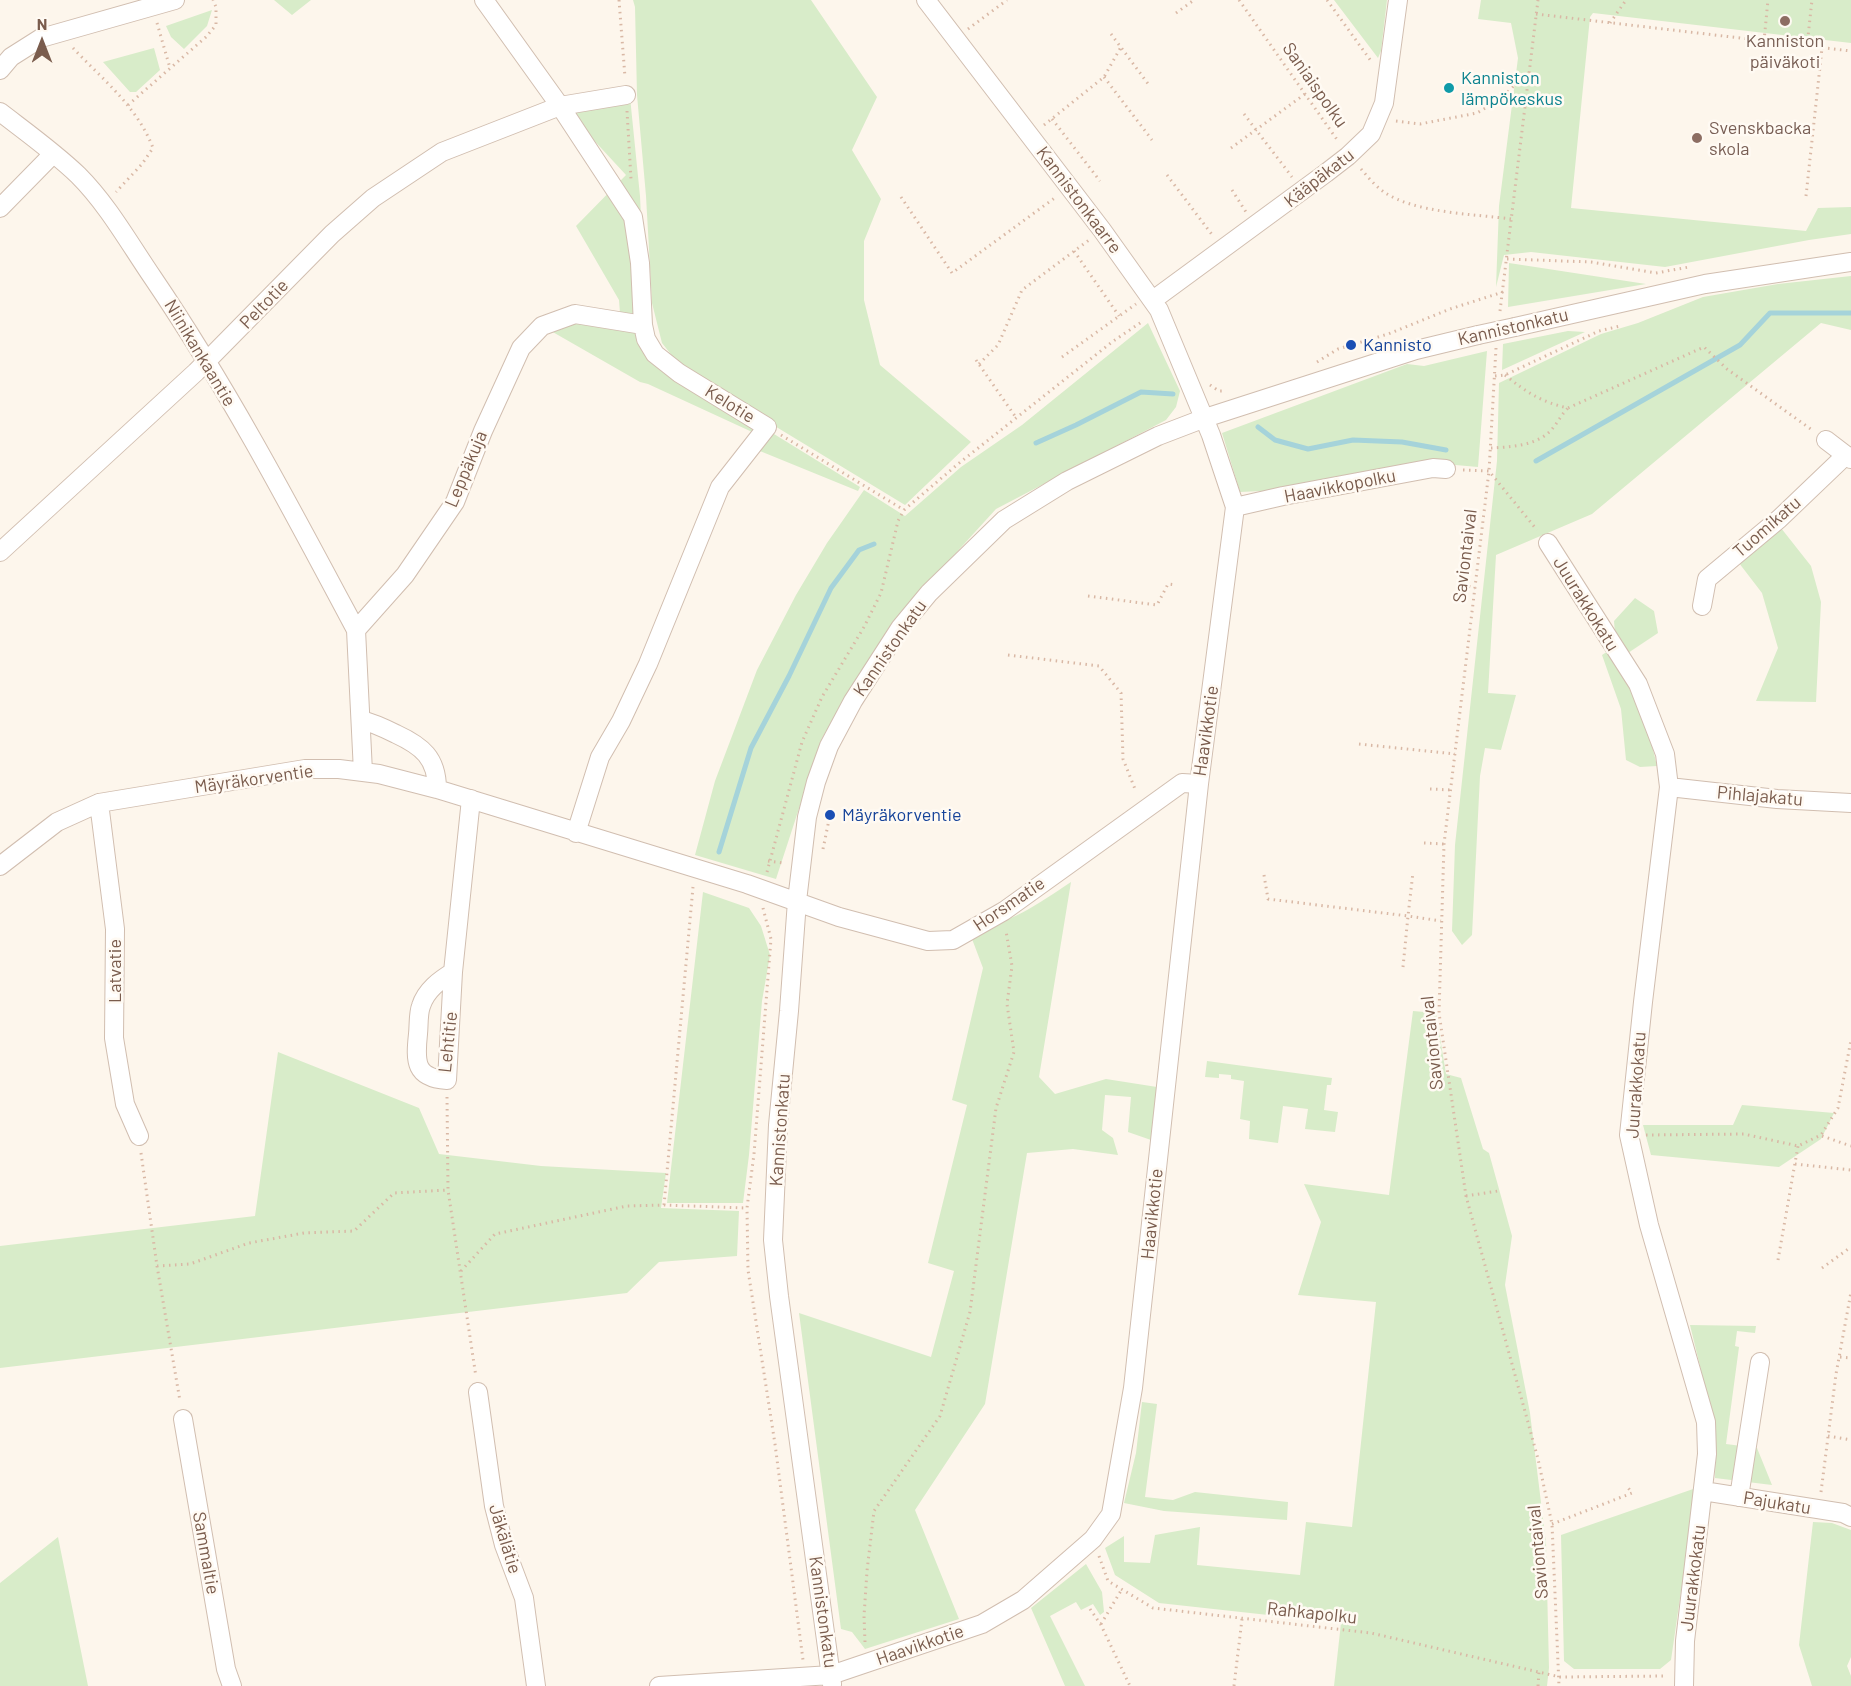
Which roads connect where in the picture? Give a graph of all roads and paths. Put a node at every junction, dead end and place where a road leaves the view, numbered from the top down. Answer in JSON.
{"nodes":[{"id":1,"x":176,"y":0,"type":"edge"},
{"id":2,"x":213,"y":0,"type":"edge"},
{"id":3,"x":484,"y":0,"type":"edge"},
{"id":4,"x":926,"y":0,"type":"edge"},
{"id":5,"x":1007,"y":0,"type":"edge"},
{"id":6,"x":1194,"y":0,"type":"edge"},
{"id":7,"x":1239,"y":0,"type":"edge"},
{"id":8,"x":1327,"y":0,"type":"edge"},
{"id":9,"x":1398,"y":0,"type":"edge"},
{"id":10,"x":1538,"y":0,"type":"edge"},
{"id":11,"x":1626,"y":0,"type":"edge"},
{"id":12,"x":1768,"y":0,"type":"edge"},
{"id":13,"x":1812,"y":0,"type":"edge"},
{"id":14,"x":153,"y":6,"type":"junction"},
{"id":15,"x":1176,"y":13,"type":"dead end"},
{"id":16,"x":1536,"y":14,"type":"junction"},
{"id":17,"x":1610,"y":23,"type":"junction"},
{"id":18,"x":1111,"y":34,"type":"dead end"},
{"id":19,"x":955,"y":39,"type":"junction"},
{"id":20,"x":1764,"y":41,"type":"junction"},
{"id":21,"x":66,"y":45,"type":"dead end"},
{"id":22,"x":1807,"y":46,"type":"junction"},
{"id":23,"x":1120,"y":47,"type":"junction"},
{"id":24,"x":1821,"y":48,"type":"junction"},
{"id":25,"x":1851,"y":51,"type":"edge"},
{"id":26,"x":170,"y":68,"type":"junction"},
{"id":27,"x":0,"y":70,"type":"edge"},
{"id":28,"x":1528,"y":71,"type":"junction"},
{"id":29,"x":1104,"y":77,"type":"junction"},
{"id":30,"x":1387,"y":82,"type":"junction"},
{"id":31,"x":1149,"y":85,"type":"dead end"},
{"id":32,"x":110,"y":87,"type":"junction"},
{"id":33,"x":104,"y":92,"type":"dead end"},
{"id":34,"x":1305,"y":94,"type":"junction"},
{"id":35,"x":626,"y":95,"type":"dead end"},
{"id":36,"x":128,"y":105,"type":"junction"},
{"id":37,"x":560,"y":106,"type":"junction"},
{"id":38,"x":0,"y":112,"type":"edge"},
{"id":39,"x":1244,"y":114,"type":"dead end"},
{"id":40,"x":1052,"y":119,"type":"junction"},
{"id":41,"x":1392,"y":120,"type":"dead end"},
{"id":42,"x":1255,"y":130,"type":"junction"},
{"id":43,"x":1031,"y":136,"type":"junction"},
{"id":44,"x":1152,"y":140,"type":"dead end"},
{"id":45,"x":1231,"y":148,"type":"dead end"},
{"id":46,"x":54,"y":154,"type":"junction"},
{"id":47,"x":1348,"y":156,"type":"junction"},
{"id":48,"x":1167,"y":175,"type":"dead end"},
{"id":49,"x":1100,"y":181,"type":"dead end"},
{"id":50,"x":1070,"y":187,"type":"junction"},
{"id":51,"x":1232,"y":190,"type":"dead end"},
{"id":52,"x":1302,"y":190,"type":"junction"},
{"id":53,"x":116,"y":192,"type":"dead end"},
{"id":54,"x":1806,"y":196,"type":"dead end"},
{"id":55,"x":901,"y":197,"type":"dead end"},
{"id":56,"x":0,"y":208,"type":"edge"},
{"id":57,"x":1511,"y":219,"type":"junction"},
{"id":58,"x":1256,"y":226,"type":"junction"},
{"id":59,"x":1102,"y":230,"type":"junction"},
{"id":60,"x":1222,"y":250,"type":"junction"},
{"id":61,"x":1074,"y":251,"type":"junction"},
{"id":62,"x":1507,"y":260,"type":"junction"},
{"id":63,"x":1851,"y":262,"type":"edge"},
{"id":64,"x":1656,"y":273,"type":"dead end"},
{"id":65,"x":1503,"y":292,"type":"junction"},
{"id":66,"x":1151,"y":297,"type":"junction"},
{"id":67,"x":1500,"y":313,"type":"dead end"},
{"id":68,"x":1119,"y":317,"type":"junction"},
{"id":69,"x":643,"y":324,"type":"junction"},
{"id":70,"x":1620,"y":326,"type":"dead end"},
{"id":71,"x":1496,"y":351,"type":"dead end"},
{"id":72,"x":1062,"y":357,"type":"dead end"},
{"id":73,"x":976,"y":360,"type":"dead end"},
{"id":74,"x":206,"y":362,"type":"junction"},
{"id":75,"x":1314,"y":363,"type":"dead end"},
{"id":76,"x":979,"y":364,"type":"junction"},
{"id":77,"x":1505,"y":375,"type":"junction"},
{"id":78,"x":1495,"y":376,"type":"junction"},
{"id":79,"x":1203,"y":379,"type":"dead end"},
{"id":80,"x":1234,"y":392,"type":"dead end"},
{"id":81,"x":1568,"y":408,"type":"junction"},
{"id":82,"x":1205,"y":418,"type":"junction"},
{"id":83,"x":1017,"y":419,"type":"dead end"},
{"id":84,"x":767,"y":427,"type":"junction"},
{"id":85,"x":1826,"y":440,"type":"joint"},
{"id":86,"x":1491,"y":448,"type":"junction"},
{"id":87,"x":1849,"y":457,"type":"edge"},
{"id":88,"x":1446,"y":469,"type":"joint"},
{"id":89,"x":1489,"y":471,"type":"junction"},
{"id":90,"x":1235,"y":507,"type":"junction"},
{"id":91,"x":1548,"y":543,"type":"joint"},
{"id":92,"x":0,"y":552,"type":"edge"},
{"id":93,"x":1176,"y":585,"type":"dead end"},
{"id":94,"x":1463,"y":585,"type":"dead end"},
{"id":95,"x":1475,"y":588,"type":"junction"},
{"id":96,"x":1088,"y":596,"type":"dead end"},
{"id":97,"x":1702,"y":606,"type":"dead end"},
{"id":98,"x":356,"y":630,"type":"junction"},
{"id":99,"x":1008,"y":655,"type":"dead end"},
{"id":100,"x":842,"y":661,"type":"dead end"},
{"id":101,"x":361,"y":720,"type":"junction"},
{"id":102,"x":1359,"y":744,"type":"dead end"},
{"id":103,"x":1455,"y":754,"type":"junction"},
{"id":104,"x":363,"y":772,"type":"junction"},
{"id":105,"x":1199,"y":784,"type":"junction"},
{"id":106,"x":1669,"y":787,"type":"junction"},
{"id":107,"x":437,"y":789,"type":"junction"},
{"id":108,"x":1135,"y":789,"type":"dead end"},
{"id":109,"x":1430,"y":789,"type":"dead end"},
{"id":110,"x":1450,"y":790,"type":"junction"},
{"id":111,"x":471,"y":799,"type":"junction"},
{"id":112,"x":99,"y":803,"type":"junction"},
{"id":113,"x":1851,"y":803,"type":"edge"},
{"id":114,"x":830,"y":815,"type":"dead end"},
{"id":115,"x":576,"y":833,"type":"junction"},
{"id":116,"x":1424,"y":843,"type":"dead end"},
{"id":117,"x":1444,"y":844,"type":"junction"},
{"id":118,"x":821,"y":858,"type":"dead end"},
{"id":119,"x":0,"y":866,"type":"edge"},
{"id":120,"x":694,"y":869,"type":"junction"},
{"id":121,"x":1413,"y":872,"type":"dead end"},
{"id":122,"x":1264,"y":875,"type":"dead end"},
{"id":123,"x":797,"y":901,"type":"junction"},
{"id":124,"x":1004,"y":911,"type":"junction"},
{"id":125,"x":1408,"y":916,"type":"junction"},
{"id":126,"x":1441,"y":921,"type":"junction"},
{"id":127,"x":1402,"y":967,"type":"dead end"},
{"id":128,"x":453,"y":972,"type":"junction"},
{"id":129,"x":1851,"y":1040,"type":"edge"},
{"id":130,"x":447,"y":1080,"type":"junction"},
{"id":131,"x":1629,"y":1135,"type":"junction"},
{"id":132,"x":139,"y":1136,"type":"joint"},
{"id":133,"x":1821,"y":1136,"type":"junction"},
{"id":134,"x":1798,"y":1146,"type":"junction"},
{"id":135,"x":1851,"y":1146,"type":"edge"},
{"id":136,"x":1795,"y":1164,"type":"junction"},
{"id":137,"x":1851,"y":1170,"type":"edge"},
{"id":138,"x":448,"y":1190,"type":"junction"},
{"id":139,"x":1498,"y":1191,"type":"dead end"},
{"id":140,"x":1466,"y":1196,"type":"junction"},
{"id":141,"x":664,"y":1204,"type":"junction"},
{"id":142,"x":747,"y":1208,"type":"dead end"},
{"id":143,"x":1851,"y":1247,"type":"edge"},
{"id":144,"x":1778,"y":1260,"type":"dead end"},
{"id":145,"x":157,"y":1266,"type":"junction"},
{"id":146,"x":1822,"y":1268,"type":"dead end"},
{"id":147,"x":462,"y":1271,"type":"junction"},
{"id":148,"x":1851,"y":1292,"type":"edge"},
{"id":149,"x":1840,"y":1357,"type":"junction"},
{"id":150,"x":1851,"y":1358,"type":"edge"},
{"id":151,"x":1760,"y":1362,"type":"dead end"},
{"id":152,"x":478,"y":1392,"type":"joint"},
{"id":153,"x":183,"y":1419,"type":"joint"},
{"id":154,"x":1828,"y":1436,"type":"junction"},
{"id":155,"x":1851,"y":1440,"type":"edge"},
{"id":156,"x":1626,"y":1485,"type":"dead end"},
{"id":157,"x":1703,"y":1491,"type":"junction"},
{"id":158,"x":1739,"y":1497,"type":"junction"},
{"id":159,"x":1819,"y":1510,"type":"junction"},
{"id":160,"x":1851,"y":1517,"type":"edge"},
{"id":161,"x":1552,"y":1524,"type":"junction"},
{"id":162,"x":1093,"y":1539,"type":"junction"},
{"id":163,"x":1122,"y":1590,"type":"junction"},
{"id":164,"x":1090,"y":1609,"type":"dead end"},
{"id":165,"x":1242,"y":1619,"type":"junction"},
{"id":166,"x":1101,"y":1625,"type":"junction"},
{"id":167,"x":865,"y":1642,"type":"dead end"},
{"id":168,"x":1539,"y":1672,"type":"junction"},
{"id":169,"x":1560,"y":1677,"type":"junction"},
{"id":170,"x":832,"y":1680,"type":"edge"},
{"id":171,"x":1683,"y":1681,"type":"edge"},
{"id":172,"x":232,"y":1686,"type":"edge"},
{"id":173,"x":536,"y":1686,"type":"edge"},
{"id":174,"x":659,"y":1686,"type":"edge"},
{"id":175,"x":1130,"y":1686,"type":"edge"},
{"id":176,"x":1234,"y":1686,"type":"edge"},
{"id":177,"x":1538,"y":1686,"type":"edge"},
{"id":178,"x":1559,"y":1686,"type":"edge"}],
"edges":[{"from":1,"to":14,"type":"street"},
{"from":2,"to":26,"type":"path"},
{"from":3,"to":37,"type":"street","name":"Kelotie"},
{"from":4,"to":19,"type":"street","name":"Kannistonkaarre"},
{"from":5,"to":19,"type":"path"},
{"from":6,"to":15,"type":"path"},
{"from":7,"to":34,"type":"path","name":"Saniaispolku"},
{"from":8,"to":30,"type":"path"},
{"from":9,"to":30,"type":"street","name":"Kääpäkatu"},
{"from":10,"to":16,"type":"path"},
{"from":11,"to":17,"type":"path"},
{"from":12,"to":20,"type":"path"},
{"from":13,"to":22,"type":"path"},
{"from":14,"to":26,"type":"path"},
{"from":14,"to":27,"type":"street"},
{"from":16,"to":17,"type":"path"},
{"from":16,"to":28,"type":"path"},
{"from":17,"to":20,"type":"path"},
{"from":18,"to":23,"type":"path"},
{"from":19,"to":43,"type":"street","name":"Kannistonkaarre"},
{"from":20,"to":22,"type":"path"},
{"from":21,"to":32,"type":"path"},
{"from":22,"to":24,"type":"path"},
{"from":23,"to":29,"type":"path"},
{"from":23,"to":31,"type":"path"},
{"from":24,"to":25,"type":"path"},
{"from":24,"to":54,"type":"path"},
{"from":26,"to":36,"type":"path"},
{"from":28,"to":41,"type":"path"},
{"from":28,"to":57,"type":"path"},
{"from":29,"to":40,"type":"path"},
{"from":29,"to":44,"type":"path"},
{"from":30,"to":47,"type":"street","name":"Kääpäkatu"},
{"from":32,"to":33,"type":"path"},
{"from":32,"to":36,"type":"path"},
{"from":34,"to":42,"type":"path"},
{"from":34,"to":47,"type":"path","name":"Saniaispolku"},
{"from":35,"to":37,"type":"street","name":"Peltotie"},
{"from":36,"to":53,"type":"path"},
{"from":37,"to":69,"type":"street","name":"Kelotie"},
{"from":37,"to":74,"type":"street","name":"Peltotie"},
{"from":38,"to":46,"type":"street","name":"Niinikankaantie"},
{"from":39,"to":42,"type":"path"},
{"from":40,"to":43,"type":"path"},
{"from":40,"to":49,"type":"path"},
{"from":42,"to":45,"type":"path"},
{"from":42,"to":52,"type":"path"},
{"from":43,"to":50,"type":"street","name":"Kannistonkaarre"},
{"from":46,"to":56,"type":"street"},
{"from":46,"to":74,"type":"street","name":"Niinikankaantie"},
{"from":47,"to":52,"type":"street","name":"Kääpäkatu"},
{"from":47,"to":57,"type":"path","name":"Saniaispolku"},
{"from":48,"to":60,"type":"path"},
{"from":50,"to":55,"type":"path"},
{"from":50,"to":59,"type":"street","name":"Kannistonkaarre"},
{"from":51,"to":58,"type":"path"},
{"from":52,"to":58,"type":"street","name":"Kääpäkatu"},
{"from":57,"to":62,"type":"path"},
{"from":58,"to":60,"type":"street","name":"Kääpäkatu"},
{"from":59,"to":61,"type":"path"},
{"from":59,"to":66,"type":"street","name":"Kannistonkaarre"},
{"from":60,"to":66,"type":"street","name":"Kääpäkatu"},
{"from":61,"to":68,"type":"path"},
{"from":61,"to":76,"type":"path"},
{"from":62,"to":64,"type":"path"},
{"from":62,"to":65,"type":"path"},
{"from":63,"to":82,"type":"street","name":"Kannistonkatu","bridge":true},
{"from":65,"to":67,"type":"path"},
{"from":65,"to":75,"type":"path"},
{"from":66,"to":68,"type":"path"},
{"from":66,"to":82,"type":"street","name":"Kannistonkaarre"},
{"from":68,"to":72,"type":"path"},
{"from":69,"to":84,"type":"street","name":"Kelotie"},
{"from":69,"to":98,"type":"street","name":"Leppäkuja"},
{"from":70,"to":77,"type":"path"},
{"from":71,"to":78,"type":"path","name":"Saviontaival"},
{"from":73,"to":76,"type":"path"},
{"from":74,"to":92,"type":"street","name":"Peltotie"},
{"from":74,"to":98,"type":"street","name":"Niinikankaantie"},
{"from":76,"to":83,"type":"path"},
{"from":77,"to":78,"type":"path"},
{"from":77,"to":81,"type":"path"},
{"from":78,"to":86,"type":"path","name":"Saviontaival"},
{"from":79,"to":80,"type":"path"},
{"from":81,"to":85,"type":"path"},
{"from":81,"to":86,"type":"path"},
{"from":82,"to":90,"type":"street","name":"Haavikkotie"},
{"from":82,"to":123,"type":"street","name":"Kannistonkatu"},
{"from":84,"to":100,"type":"path"},
{"from":84,"to":115,"type":"street","name":"Kelotie"},
{"from":85,"to":87,"type":"street","name":"Tuomikatu"},
{"from":86,"to":89,"type":"path","name":"Saviontaival"},
{"from":87,"to":97,"type":"street","name":"Tuomikatu"},
{"from":88,"to":89,"type":"path"},
{"from":88,"to":90,"type":"street","name":"Haavikkopolku"},
{"from":89,"to":91,"type":"path"},
{"from":89,"to":95,"type":"path","name":"Saviontaival"},
{"from":90,"to":105,"type":"street","name":"Haavikkotie"},
{"from":91,"to":106,"type":"street","name":"Juurakkokatu"},
{"from":93,"to":96,"type":"path"},
{"from":94,"to":95,"type":"path"},
{"from":95,"to":103,"type":"path","name":"Saviontaival"},
{"from":98,"to":101,"type":"street"},
{"from":99,"to":108,"type":"path"},
{"from":101,"to":104,"type":"street"},
{"from":101,"to":107,"type":"street"},
{"from":102,"to":103,"type":"path"},
{"from":103,"to":110,"type":"path","name":"Saviontaival"},
{"from":104,"to":107,"type":"street","name":"Mäyräkorventie"},
{"from":104,"to":112,"type":"street","name":"Mäyräkorventie"},
{"from":105,"to":124,"type":"street","name":"Horsmatie"},
{"from":105,"to":162,"type":"street","name":"Haavikkotie"},
{"from":106,"to":113,"type":"street","name":"Pihlajakatu"},
{"from":106,"to":131,"type":"street","name":"Juurakkokatu"},
{"from":107,"to":111,"type":"street","name":"Mäyräkorventie"},
{"from":109,"to":110,"type":"path"},
{"from":110,"to":117,"type":"path","name":"Saviontaival"},
{"from":111,"to":115,"type":"street","name":"Mäyräkorventie"},
{"from":111,"to":128,"type":"street","name":"Lehtitie"},
{"from":112,"to":119,"type":"street","name":"Mäyräkorventie"},
{"from":112,"to":132,"type":"street","name":"Latvatie"},
{"from":114,"to":118,"type":"path"},
{"from":115,"to":120,"type":"street","name":"Mäyräkorventie"},
{"from":116,"to":117,"type":"path"},
{"from":117,"to":126,"type":"path","name":"Saviontaival"},
{"from":120,"to":123,"type":"street","name":"Mäyräkorventie"},
{"from":120,"to":141,"type":"path"},
{"from":121,"to":125,"type":"path"},
{"from":122,"to":125,"type":"path"},
{"from":123,"to":124,"type":"street","name":"Horsmatie"},
{"from":123,"to":170,"type":"street","name":"Kannistonkatu"},
{"from":124,"to":167,"type":"path"},
{"from":125,"to":126,"type":"path"},
{"from":125,"to":127,"type":"path"},
{"from":126,"to":140,"type":"path","name":"Saviontaival"},
{"from":128,"to":130,"type":"street","name":"Lehtitie"},
{"from":128,"to":130,"type":"street","name":"Lehtitie"},
{"from":129,"to":133,"type":"path"},
{"from":130,"to":138,"type":"path"},
{"from":131,"to":134,"type":"path"},
{"from":131,"to":157,"type":"street","name":"Juurakkokatu"},
{"from":132,"to":145,"type":"path"},
{"from":133,"to":134,"type":"path"},
{"from":133,"to":135,"type":"path"},
{"from":134,"to":136,"type":"path"},
{"from":136,"to":137,"type":"path"},
{"from":136,"to":144,"type":"path"},
{"from":138,"to":145,"type":"path"},
{"from":138,"to":147,"type":"path"},
{"from":139,"to":140,"type":"path"},
{"from":140,"to":161,"type":"path","name":"Saviontaival"},
{"from":141,"to":142,"type":"path"},
{"from":141,"to":147,"type":"path"},
{"from":143,"to":146,"type":"path"},
{"from":145,"to":153,"type":"path"},
{"from":147,"to":152,"type":"path"},
{"from":148,"to":149,"type":"path"},
{"from":149,"to":150,"type":"path"},
{"from":149,"to":154,"type":"path"},
{"from":151,"to":158,"type":"street"},
{"from":152,"to":173,"type":"street","name":"Jäkälätie"},
{"from":153,"to":172,"type":"street","name":"Sammaltie"},
{"from":154,"to":155,"type":"path"},
{"from":154,"to":159,"type":"path"},
{"from":156,"to":161,"type":"path"},
{"from":157,"to":158,"type":"street","name":"Pajukatu"},
{"from":157,"to":171,"type":"street","name":"Juurakkokatu"},
{"from":158,"to":159,"type":"street","name":"Pajukatu"},
{"from":159,"to":160,"type":"street","name":"Pajukatu"},
{"from":161,"to":169,"type":"path","name":"Saviontaival"},
{"from":162,"to":163,"type":"path","name":"Rahkapolku"},
{"from":162,"to":170,"type":"street","name":"Haavikkotie"},
{"from":163,"to":165,"type":"path","name":"Rahkapolku"},
{"from":163,"to":166,"type":"path"},
{"from":164,"to":166,"type":"path"},
{"from":165,"to":168,"type":"path","name":"Rahkapolku"},
{"from":165,"to":176,"type":"path"},
{"from":166,"to":175,"type":"path"},
{"from":168,"to":169,"type":"path","name":"Rahkapolku"},
{"from":168,"to":177,"type":"path"},
{"from":169,"to":171,"type":"path","name":"Rahkapolku"},
{"from":169,"to":178,"type":"path","name":"Saviontaival"},
{"from":170,"to":174,"type":"street","name":"Haavikkotie"}]}
